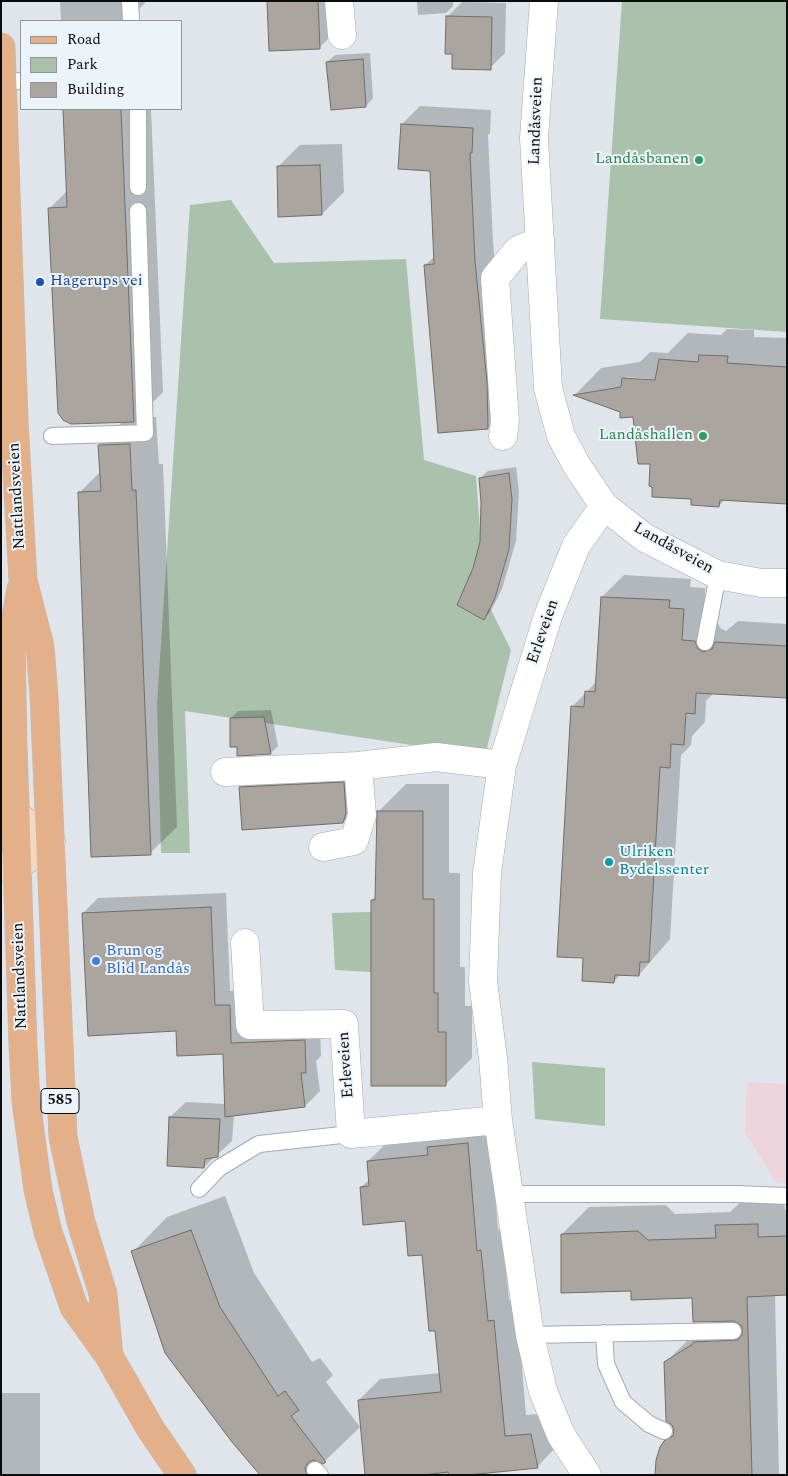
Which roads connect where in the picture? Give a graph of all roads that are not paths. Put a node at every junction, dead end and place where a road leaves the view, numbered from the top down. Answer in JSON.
{"nodes":[{"id":1,"x":130,"y":1,"type":"edge"},
{"id":2,"x":339,"y":1,"type":"edge"},
{"id":3,"x":544,"y":1,"type":"edge"},
{"id":4,"x":131,"y":20,"type":"edge"},
{"id":5,"x":342,"y":35,"type":"dead end"},
{"id":6,"x":1,"y":47,"type":"edge"},
{"id":7,"x":12,"y":82,"type":"edge"},
{"id":8,"x":138,"y":110,"type":"edge"},
{"id":9,"x":138,"y":187,"type":"dead end"},
{"id":10,"x":138,"y":211,"type":"dead end"},
{"id":11,"x":540,"y":241,"type":"junction"},
{"id":12,"x":52,"y":436,"type":"dead end"},
{"id":13,"x":503,"y":436,"type":"dead end"},
{"id":14,"x":604,"y":506,"type":"junction"},
{"id":15,"x":718,"y":574,"type":"junction"},
{"id":16,"x":23,"y":580,"type":"junction"},
{"id":17,"x":787,"y":584,"type":"edge"},
{"id":18,"x":704,"y":642,"type":"dead end"},
{"id":19,"x":502,"y":765,"type":"junction"},
{"id":20,"x":358,"y":766,"type":"junction"},
{"id":21,"x":225,"y":772,"type":"dead end"},
{"id":22,"x":8,"y":816,"type":"edge"},
{"id":23,"x":51,"y":841,"type":"junction"},
{"id":24,"x":323,"y":847,"type":"dead end"},
{"id":25,"x":9,"y":867,"type":"edge"},
{"id":26,"x":245,"y":943,"type":"dead end"},
{"id":27,"x":498,"y":1120,"type":"junction"},
{"id":28,"x":351,"y":1134,"type":"junction"},
{"id":29,"x":199,"y":1189,"type":"dead end"},
{"id":30,"x":508,"y":1194,"type":"junction"},
{"id":31,"x":787,"y":1196,"type":"edge"},
{"id":32,"x":733,"y":1331,"type":"dead end"},
{"id":33,"x":604,"y":1333,"type":"junction"},
{"id":34,"x":530,"y":1335,"type":"junction"},
{"id":35,"x":108,"y":1356,"type":"junction"},
{"id":36,"x":664,"y":1431,"type":"dead end"},
{"id":37,"x":585,"y":1474,"type":"edge"},
{"id":38,"x":182,"y":1475,"type":"edge"}],
"edges":[{"from":1,"to":4,"type":"lane"},
{"from":2,"to":5,"type":"street"},
{"from":3,"to":11,"type":"street","name":"Landåsveien"},
{"from":6,"to":7,"type":"main road","name":"Nattlandsveien","number":"585"},
{"from":7,"to":16,"type":"main road","name":"Nattlandsveien","number":"585"},
{"from":8,"to":9,"type":"lane"},
{"from":10,"to":12,"type":"lane"},
{"from":11,"to":13,"type":"street"},
{"from":11,"to":14,"type":"street","name":"Landåsveien"},
{"from":14,"to":15,"type":"street","name":"Landåsveien"},
{"from":14,"to":19,"type":"street","name":"Erleveien"},
{"from":15,"to":17,"type":"street","name":"Landåsveien"},
{"from":15,"to":18,"type":"lane"},
{"from":16,"to":22,"type":"main road","name":"Nattlandsveien","number":"585"},
{"from":16,"to":23,"type":"main road","name":"Nattlandsveien","number":"585"},
{"from":19,"to":20,"type":"street"},
{"from":19,"to":27,"type":"street","name":"Erleveien"},
{"from":20,"to":21,"type":"street"},
{"from":20,"to":24,"type":"street"},
{"from":22,"to":23,"type":"main road"},
{"from":22,"to":25,"type":"main road","name":"Nattlandsveien","number":"585"},
{"from":23,"to":25,"type":"main road"},
{"from":23,"to":35,"type":"main road","name":"Nattlandsveien","number":"585"},
{"from":25,"to":35,"type":"main road","name":"Nattlandsveien","number":"585"},
{"from":26,"to":28,"type":"street","name":"Erleveien"},
{"from":27,"to":28,"type":"street"},
{"from":27,"to":30,"type":"street","name":"Erleveien"},
{"from":28,"to":29,"type":"lane"},
{"from":30,"to":31,"type":"lane"},
{"from":30,"to":34,"type":"street","name":"Erleveien"},
{"from":32,"to":33,"type":"lane"},
{"from":33,"to":34,"type":"lane"},
{"from":33,"to":36,"type":"lane"},
{"from":34,"to":37,"type":"street","name":"Erleveien"},
{"from":35,"to":38,"type":"main road","name":"Nattlandsveien","number":"585"}]}
